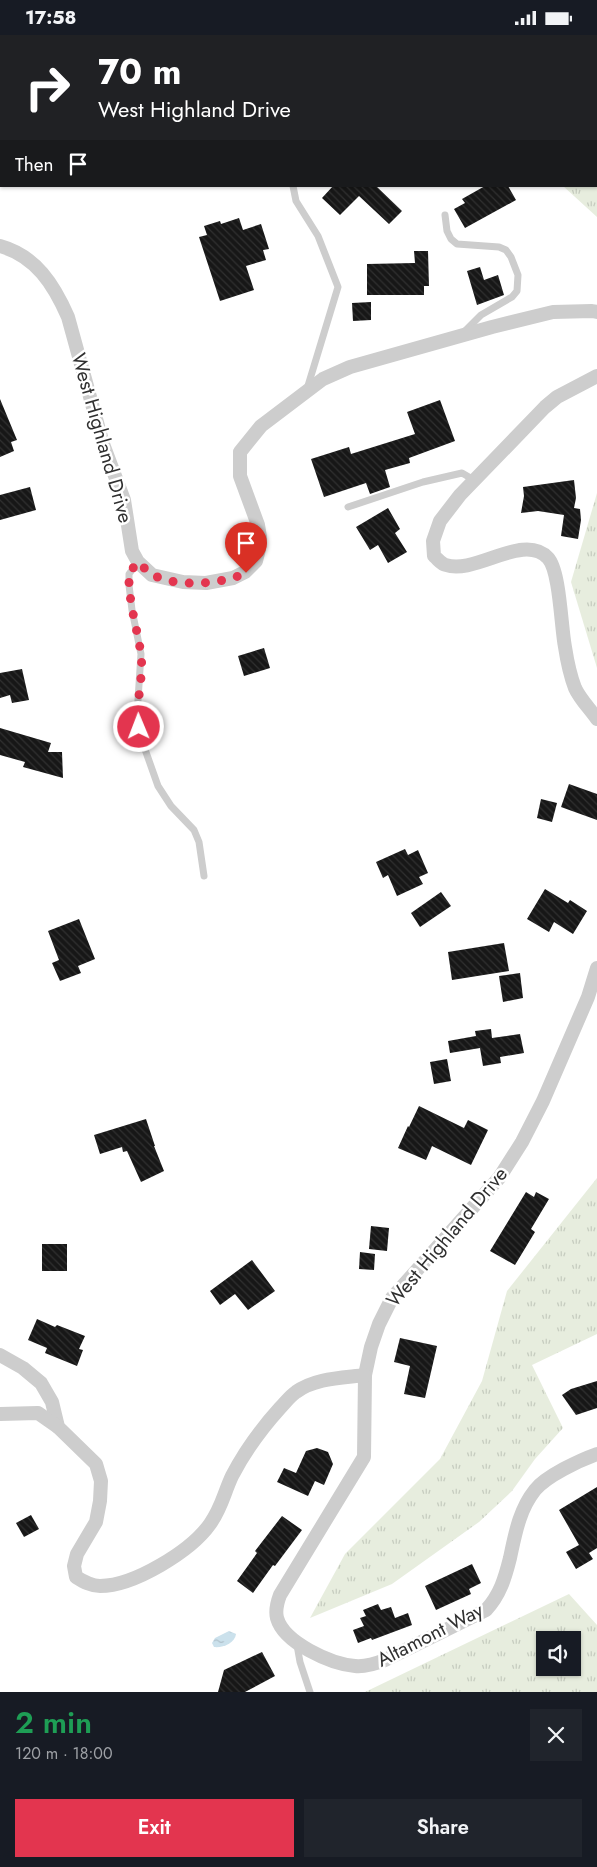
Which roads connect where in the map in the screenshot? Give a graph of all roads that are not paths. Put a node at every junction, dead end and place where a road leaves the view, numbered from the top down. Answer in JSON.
{"nodes":[{"id":1,"x":294,"y":187,"type":"edge"},
{"id":2,"x":445,"y":215,"type":"dead end"},
{"id":3,"x":0,"y":246,"type":"edge"},
{"id":4,"x":597,"y":312,"type":"edge"},
{"id":5,"x":461,"y":335,"type":"junction"},
{"id":6,"x":597,"y":376,"type":"edge"},
{"id":7,"x":306,"y":392,"type":"junction"},
{"id":8,"x":474,"y":480,"type":"junction"},
{"id":9,"x":348,"y":507,"type":"dead end"},
{"id":10,"x":138,"y":562,"type":"junction"},
{"id":11,"x":597,"y":719,"type":"edge"},
{"id":12,"x":204,"y":876,"type":"dead end"},
{"id":13,"x":597,"y":968,"type":"edge"},
{"id":14,"x":0,"y":1355,"type":"edge"},
{"id":15,"x":365,"y":1375,"type":"junction"},
{"id":16,"x":0,"y":1413,"type":"edge"},
{"id":17,"x":58,"y":1427,"type":"junction"},
{"id":18,"x":597,"y":1454,"type":"edge"},
{"id":19,"x":297,"y":1642,"type":"junction"},
{"id":20,"x":310,"y":1692,"type":"edge"}],
"edges":[{"from":1,"to":7,"type":"lane"},
{"from":2,"to":5,"type":"lane"},
{"from":3,"to":10,"type":"street","name":"West Highland Drive"},
{"from":4,"to":5,"type":"street"},
{"from":5,"to":7,"type":"street"},
{"from":6,"to":8,"type":"street"},
{"from":7,"to":10,"type":"street"},
{"from":8,"to":9,"type":"lane"},
{"from":8,"to":11,"type":"street"},
{"from":10,"to":12,"type":"lane"},
{"from":13,"to":15,"type":"street","name":"West Highland Drive"},
{"from":14,"to":17,"type":"street"},
{"from":15,"to":17,"type":"street"},
{"from":15,"to":19,"type":"street","name":"Altamont Way"},
{"from":16,"to":17,"type":"street"},
{"from":18,"to":19,"type":"street","name":"Altamont Way"},
{"from":19,"to":20,"type":"lane"}]}
